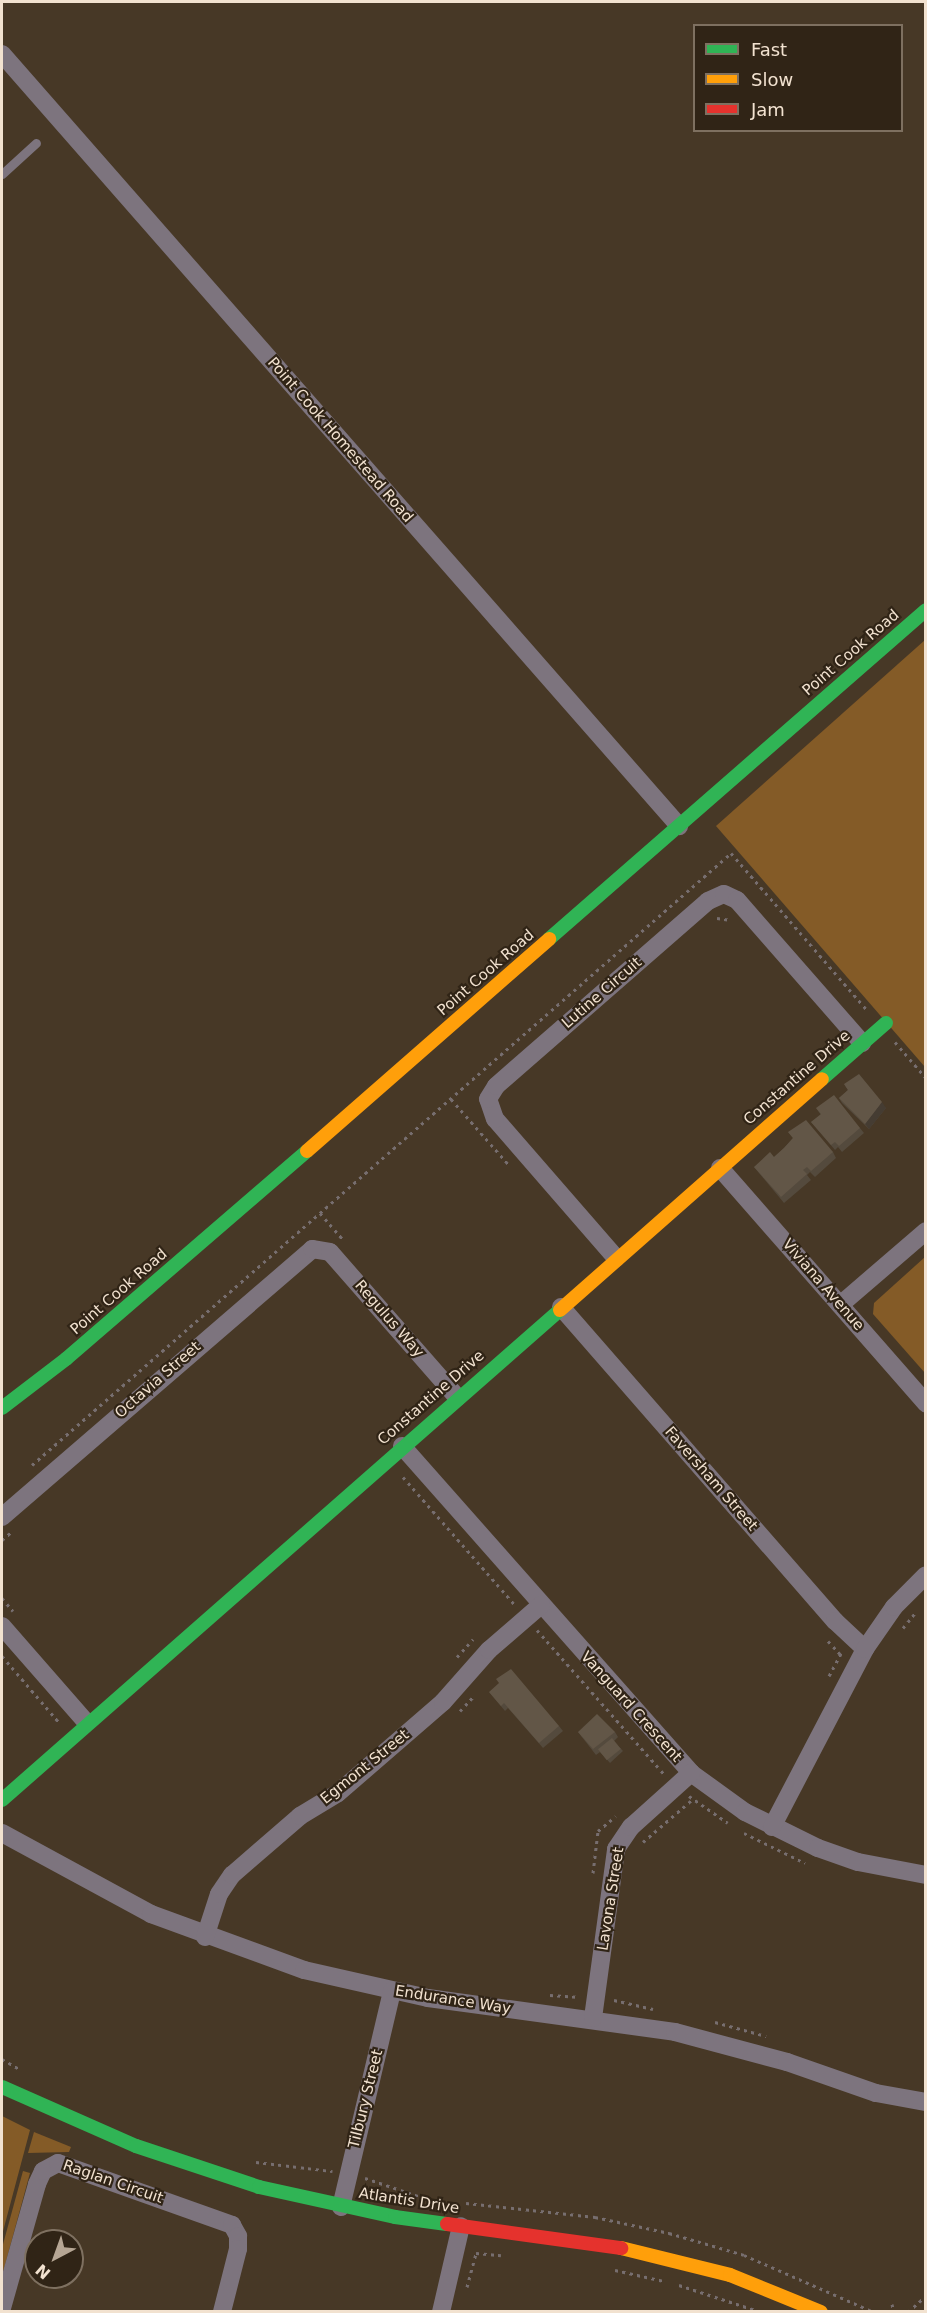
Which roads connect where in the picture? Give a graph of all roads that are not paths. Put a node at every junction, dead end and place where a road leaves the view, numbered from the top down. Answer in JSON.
{"nodes":[{"id":1,"x":2,"y":54,"type":"edge"},
{"id":2,"x":36,"y":143,"type":"dead end"},
{"id":3,"x":2,"y":174,"type":"edge"},
{"id":4,"x":926,"y":610,"type":"edge"},
{"id":5,"x":678,"y":826,"type":"junction"},
{"id":6,"x":884,"y":1025,"type":"road end"},
{"id":7,"x":862,"y":1043,"type":"junction"},
{"id":8,"x":720,"y":1168,"type":"junction"},
{"id":9,"x":926,"y":1230,"type":"edge"},
{"id":10,"x":317,"y":1248,"type":"joint"},
{"id":11,"x":616,"y":1258,"type":"junction"},
{"id":12,"x":840,"y":1305,"type":"junction"},
{"id":13,"x":561,"y":1307,"type":"junction"},
{"id":14,"x":457,"y":1397,"type":"junction"},
{"id":15,"x":926,"y":1403,"type":"edge"},
{"id":16,"x":6,"y":1414,"type":"edge"},
{"id":17,"x":402,"y":1446,"type":"junction"},
{"id":18,"x":2,"y":1517,"type":"edge"},
{"id":19,"x":926,"y":1575,"type":"edge"},
{"id":20,"x":541,"y":1605,"type":"junction"},
{"id":21,"x":2,"y":1626,"type":"edge"},
{"id":22,"x":865,"y":1648,"type":"junction"},
{"id":23,"x":86,"y":1722,"type":"junction"},
{"id":24,"x":691,"y":1773,"type":"junction"},
{"id":25,"x":2,"y":1800,"type":"edge"},
{"id":26,"x":772,"y":1827,"type":"junction"},
{"id":27,"x":2,"y":1833,"type":"edge"},
{"id":28,"x":926,"y":1875,"type":"edge"},
{"id":29,"x":205,"y":1936,"type":"junction"},
{"id":30,"x":392,"y":1991,"type":"junction"},
{"id":31,"x":593,"y":2018,"type":"junction"},
{"id":32,"x":2,"y":2086,"type":"edge"},
{"id":33,"x":926,"y":2102,"type":"edge"},
{"id":34,"x":341,"y":2207,"type":"junction"},
{"id":35,"x":461,"y":2226,"type":"junction"},
{"id":36,"x":2,"y":2308,"type":"edge"},
{"id":37,"x":222,"y":2312,"type":"edge"},
{"id":38,"x":441,"y":2312,"type":"edge"},
{"id":39,"x":821,"y":2312,"type":"edge"}],
"edges":[{"from":1,"to":5,"type":"street","name":"Point Cook Homestead Road"},
{"from":2,"to":3,"type":"lane"},
{"from":4,"to":5,"type":"street","name":"Point Cook Road"},
{"from":5,"to":16,"type":"street","name":"Point Cook Road"},
{"from":6,"to":7,"type":"street","name":"Constantine Drive"},
{"from":7,"to":8,"type":"street","name":"Constantine Drive"},
{"from":7,"to":11,"type":"street","name":"Lutine Circuit"},
{"from":8,"to":11,"type":"street","name":"Constantine Drive"},
{"from":8,"to":12,"type":"street","name":"Viviana Avenue"},
{"from":9,"to":12,"type":"street"},
{"from":10,"to":14,"type":"street","name":"Regulus Way"},
{"from":10,"to":18,"type":"street","name":"Octavia Street"},
{"from":11,"to":13,"type":"street","name":"Constantine Drive"},
{"from":12,"to":15,"type":"street","name":"Viviana Avenue"},
{"from":13,"to":14,"type":"street","name":"Constantine Drive"},
{"from":13,"to":22,"type":"street","name":"Faversham Street"},
{"from":14,"to":17,"type":"street","name":"Constantine Drive"},
{"from":17,"to":20,"type":"street","name":"Vanguard Crescent"},
{"from":17,"to":23,"type":"street","name":"Constantine Drive"},
{"from":19,"to":22,"type":"street"},
{"from":20,"to":24,"type":"street","name":"Vanguard Crescent"},
{"from":20,"to":29,"type":"street","name":"Egmont Street"},
{"from":21,"to":23,"type":"street"},
{"from":22,"to":26,"type":"street"},
{"from":23,"to":25,"type":"street","name":"Constantine Drive"},
{"from":24,"to":26,"type":"street","name":"Vanguard Crescent"},
{"from":24,"to":31,"type":"street","name":"Lavona Street"},
{"from":26,"to":28,"type":"street","name":"Vanguard Crescent"},
{"from":27,"to":29,"type":"street","name":"Endurance Way"},
{"from":29,"to":30,"type":"street","name":"Endurance Way"},
{"from":30,"to":31,"type":"street","name":"Endurance Way"},
{"from":30,"to":34,"type":"street","name":"Tilbury Street"},
{"from":31,"to":33,"type":"street","name":"Endurance Way"},
{"from":32,"to":34,"type":"street","name":"Atlantis Drive"},
{"from":34,"to":35,"type":"street","name":"Atlantis Drive"},
{"from":35,"to":38,"type":"street"},
{"from":35,"to":39,"type":"street","name":"Atlantis Drive"},
{"from":36,"to":37,"type":"street","name":"Raglan Circuit"}]}
